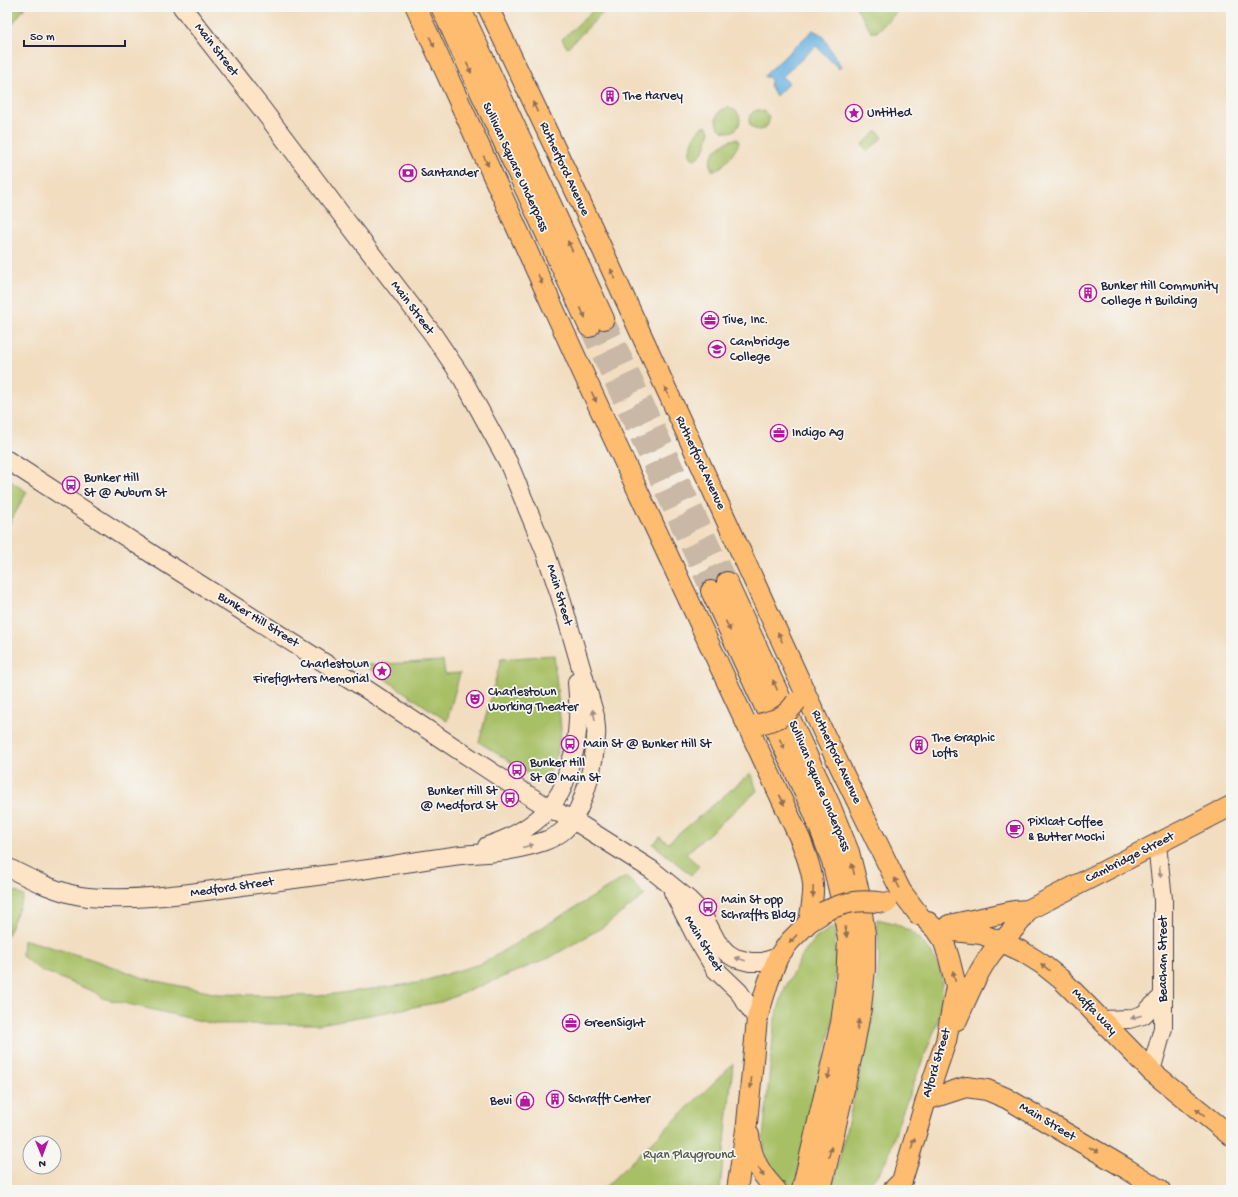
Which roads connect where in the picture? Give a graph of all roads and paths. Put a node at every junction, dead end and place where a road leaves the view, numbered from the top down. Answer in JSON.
{"nodes":[{"id":1,"x":182,"y":7,"type":"edge"},
{"id":2,"x":416,"y":7,"type":"edge"},
{"id":3,"x":441,"y":7,"type":"edge"},
{"id":4,"x":460,"y":7,"type":"edge"},
{"id":5,"x":488,"y":7,"type":"edge"},
{"id":6,"x":7,"y":460,"type":"edge"},
{"id":7,"x":574,"y":648,"type":"junction"},
{"id":8,"x":798,"y":693,"type":"junction"},
{"id":9,"x":753,"y":725,"type":"junction"},
{"id":10,"x":1231,"y":806,"type":"edge"},
{"id":11,"x":549,"y":808,"type":"junction"},
{"id":12,"x":573,"y":820,"type":"junction"},
{"id":13,"x":1157,"y":845,"type":"junction"},
{"id":14,"x":461,"y":855,"type":"junction"},
{"id":15,"x":7,"y":867,"type":"edge"},
{"id":16,"x":669,"y":884,"type":"junction"},
{"id":17,"x":1028,"y":910,"type":"junction"},
{"id":18,"x":919,"y":915,"type":"junction"},
{"id":19,"x":816,"y":917,"type":"junction"},
{"id":20,"x":935,"y":929,"type":"junction"},
{"id":21,"x":1002,"y":942,"type":"junction"},
{"id":22,"x":778,"y":957,"type":"junction"},
{"id":23,"x":1163,"y":996,"type":"junction"},
{"id":24,"x":757,"y":1019,"type":"junction"},
{"id":25,"x":1102,"y":1020,"type":"junction"},
{"id":26,"x":946,"y":1042,"type":"junction"},
{"id":27,"x":1151,"y":1072,"type":"junction"},
{"id":28,"x":926,"y":1100,"type":"junction"},
{"id":29,"x":747,"y":1123,"type":"junction"},
{"id":30,"x":1231,"y":1136,"type":"edge"},
{"id":31,"x":737,"y":1190,"type":"edge"},
{"id":32,"x":776,"y":1190,"type":"edge"},
{"id":33,"x":802,"y":1190,"type":"edge"},
{"id":34,"x":821,"y":1190,"type":"edge"},
{"id":35,"x":894,"y":1190,"type":"edge"},
{"id":36,"x":1160,"y":1190,"type":"edge"}],
"edges":[{"from":1,"to":7,"type":"main road","name":"Main Street"},
{"from":2,"to":9,"type":"main road","one_way":true},
{"from":3,"to":4,"type":"main road","name":"Sullivan Square Underpass","one_way":true},
{"from":8,"to":5,"type":"main road","name":"Rutherford Avenue","one_way":true},
{"from":6,"to":11,"type":"main road","name":"Bunker Hill Street"},
{"from":7,"to":11,"type":"main road","name":"Main Street"},
{"from":12,"to":7,"type":"main road","name":"Main Street","one_way":true},
{"from":8,"to":9,"type":"main road","bridge":true},
{"from":18,"to":8,"type":"main road","name":"Rutherford Avenue","one_way":true},
{"from":9,"to":19,"type":"main road","one_way":true},
{"from":10,"to":13,"type":"main road","name":"Cambridge Street"},
{"from":11,"to":12,"type":"main road","name":"Main Street"},
{"from":11,"to":14,"type":"main road","name":"Medford Street"},
{"from":14,"to":12,"type":"main road","name":"Medford Street","one_way":true},
{"from":12,"to":16,"type":"main road","name":"Main Street"},
{"from":13,"to":17,"type":"main road","name":"Cambridge Street"},
{"from":13,"to":23,"type":"main road","name":"Beacham Street","one_way":true},
{"from":14,"to":15,"type":"main road","name":"Medford Street"},
{"from":22,"to":16,"type":"main road","name":"Main Street","one_way":true},
{"from":16,"to":24,"type":"main road","name":"Main Street"},
{"from":17,"to":20,"type":"main road","name":"Cambridge Street"},
{"from":17,"to":21,"type":"main road","name":"Cambridge Street"},
{"from":18,"to":19,"type":"main road","name":"Alford Street","bridge":true},
{"from":18,"to":20,"type":"main road","name":"Alford Street"},
{"from":19,"to":22,"type":"main road","name":"Alford Street","one_way":true},
{"from":20,"to":21,"type":"main road","name":"Maffa Way"},
{"from":26,"to":20,"type":"main road","name":"Alford Street","one_way":true},
{"from":25,"to":21,"type":"main road","name":"Maffa Way","one_way":true},
{"from":21,"to":26,"type":"main road","name":"Cambridge Street"},
{"from":22,"to":24,"type":"main road","name":"Alford Street"},
{"from":23,"to":25,"type":"main road","one_way":true},
{"from":23,"to":27,"type":"main road","name":"Beacham Street"},
{"from":24,"to":29,"type":"main road","name":"Alford Street","one_way":true},
{"from":25,"to":27,"type":"main road","name":"Maffa Way"},
{"from":26,"to":28,"type":"main road","name":"Alford Street"},
{"from":30,"to":27,"type":"main road","name":"Maffa Way","one_way":true},
{"from":35,"to":28,"type":"main road","name":"Alford Street","one_way":true},
{"from":28,"to":36,"type":"main road","name":"Main Street","one_way":true},
{"from":29,"to":31,"type":"main road","name":"Alford Street"},
{"from":29,"to":32,"type":"main road","name":"Alford Street","one_way":true},
{"from":34,"to":33,"type":"main road","name":"Sullivan Square Underpass","one_way":true}]}
